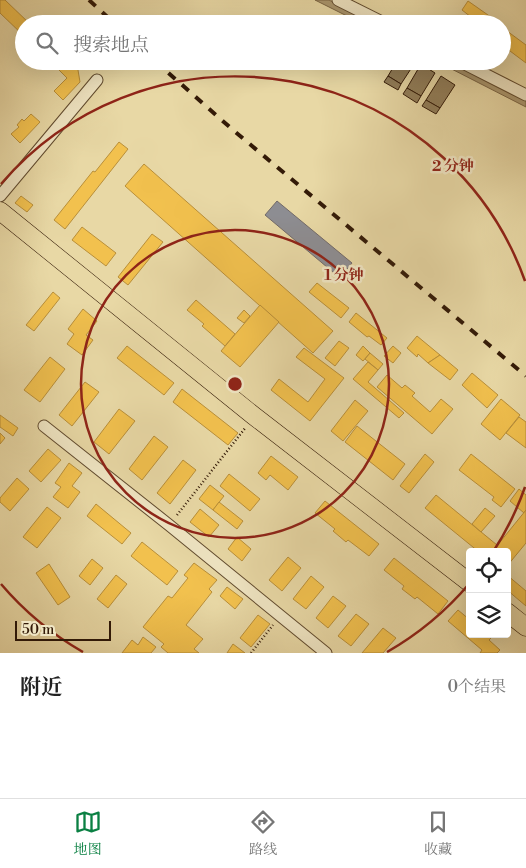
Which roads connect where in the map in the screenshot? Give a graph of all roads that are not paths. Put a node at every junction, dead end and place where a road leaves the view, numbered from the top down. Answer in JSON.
{"nodes":[{"id":1,"x":338,"y":0,"type":"edge"},
{"id":2,"x":368,"y":15,"type":"edge"},
{"id":3,"x":477,"y":70,"type":"edge"},
{"id":4,"x":97,"y":80,"type":"dead end"},
{"id":5,"x":526,"y":95,"type":"edge"},
{"id":6,"x":0,"y":196,"type":"edge"},
{"id":7,"x":0,"y":211,"type":"edge"},
{"id":8,"x":44,"y":426,"type":"dead end"},
{"id":9,"x":466,"y":580,"type":"edge"},
{"id":10,"x":511,"y":615,"type":"edge"},
{"id":11,"x":526,"y":627,"type":"edge"},
{"id":12,"x":326,"y":653,"type":"edge"}],
"edges":[{"from":1,"to":2,"type":"street"},
{"from":3,"to":5,"type":"street"},
{"from":4,"to":6,"type":"street"},
{"from":7,"to":9,"type":"main road"},
{"from":8,"to":12,"type":"street"},
{"from":10,"to":11,"type":"main road"}]}
